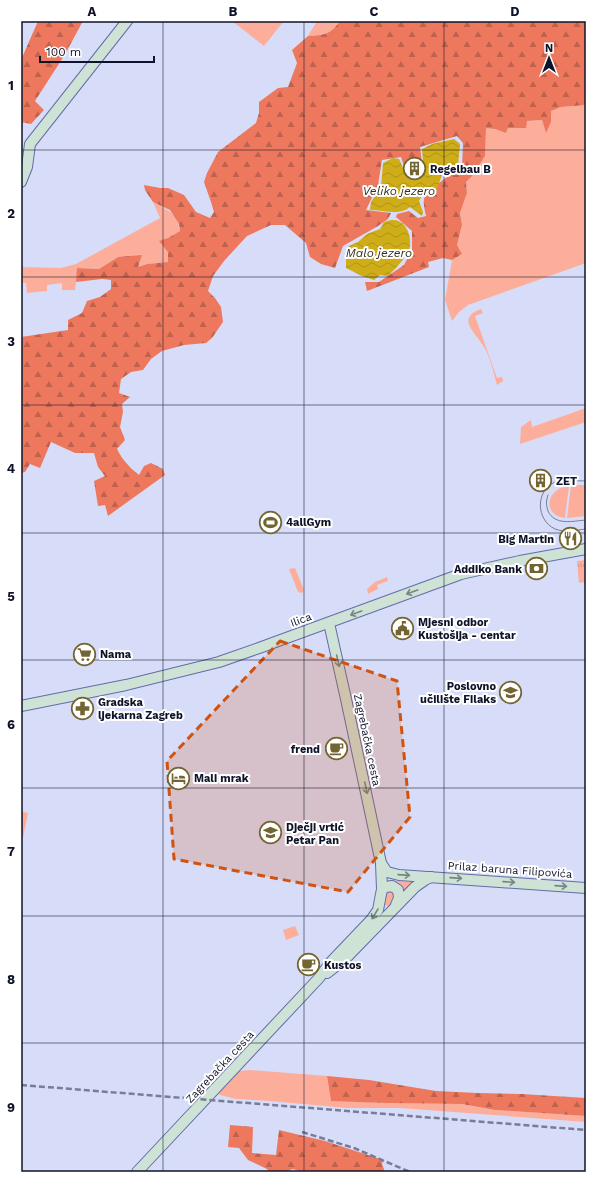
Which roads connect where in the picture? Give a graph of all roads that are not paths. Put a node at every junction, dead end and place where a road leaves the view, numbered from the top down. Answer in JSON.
{"nodes":[{"id":1,"x":127,"y":21,"type":"edge"},
{"id":2,"x":21,"y":182,"type":"edge"},
{"id":3,"x":586,"y":549,"type":"edge"},
{"id":4,"x":329,"y":623,"type":"junction"},
{"id":5,"x":21,"y":706,"type":"edge"},
{"id":6,"x":381,"y":863,"type":"junction"},
{"id":7,"x":433,"y":877,"type":"junction"},
{"id":8,"x":586,"y":888,"type":"edge"},
{"id":9,"x":382,"y":889,"type":"junction"},
{"id":10,"x":394,"y":908,"type":"junction"},
{"id":11,"x":319,"y":978,"type":"junction"},
{"id":12,"x":137,"y":1172,"type":"edge"}],
"edges":[{"from":1,"to":2,"type":"main road"},
{"from":3,"to":4,"type":"main road","name":"Ilica","one_way":true},
{"from":4,"to":5,"type":"main road","name":"Ilica"},
{"from":4,"to":6,"type":"main road","name":"Zagrebačka cesta","one_way":true},
{"from":6,"to":7,"type":"main road","one_way":true},
{"from":6,"to":9,"type":"main road","name":"Zagrebačka cesta"},
{"from":7,"to":8,"type":"main road","name":"Prilaz baruna Filipovića","one_way":true},
{"from":7,"to":10,"type":"main road","name":"Zagrebačka cesta"},
{"from":9,"to":10,"type":"main road"},
{"from":9,"to":11,"type":"main road","name":"Zagrebačka cesta","one_way":true},
{"from":10,"to":11,"type":"main road","name":"Zagrebačka cesta"},
{"from":11,"to":12,"type":"main road","name":"Zagrebačka cesta"}]}
